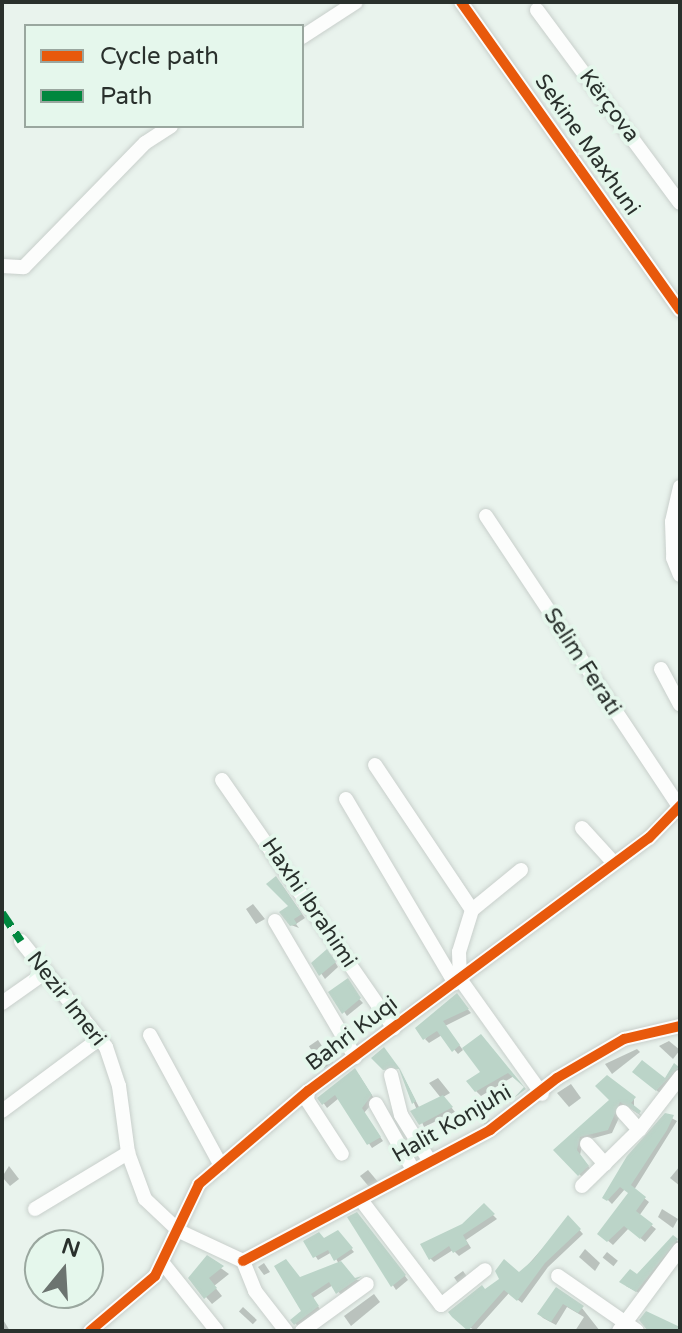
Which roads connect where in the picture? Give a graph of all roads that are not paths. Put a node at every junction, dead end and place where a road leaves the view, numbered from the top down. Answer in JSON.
{"nodes":[{"id":1,"x":356,"y":2,"type":"edge"},
{"id":2,"x":461,"y":2,"type":"edge"},
{"id":3,"x":537,"y":10,"type":"dead end"},
{"id":4,"x":304,"y":36,"type":"edge"},
{"id":5,"x":168,"y":128,"type":"edge"},
{"id":6,"x":680,"y":203,"type":"edge"},
{"id":7,"x":2,"y":266,"type":"edge"},
{"id":8,"x":678,"y":303,"type":"edge"},
{"id":9,"x":680,"y":487,"type":"edge"},
{"id":10,"x":486,"y":516,"type":"dead end"},
{"id":11,"x":680,"y":575,"type":"edge"},
{"id":12,"x":661,"y":669,"type":"dead end"},
{"id":13,"x":680,"y":704,"type":"edge"},
{"id":14,"x":375,"y":765,"type":"dead end"},
{"id":15,"x":222,"y":780,"type":"dead end"},
{"id":16,"x":346,"y":799,"type":"dead end"},
{"id":17,"x":679,"y":807,"type":"edge"},
{"id":18,"x":582,"y":828,"type":"dead end"},
{"id":19,"x":614,"y":863,"type":"junction"},
{"id":20,"x":521,"y":870,"type":"dead end"},
{"id":21,"x":472,"y":910,"type":"junction"},
{"id":22,"x":275,"y":921,"type":"dead end"},
{"id":23,"x":21,"y":941,"type":"dead end"},
{"id":24,"x":46,"y":972,"type":"junction"},
{"id":25,"x":457,"y":981,"type":"junction"},
{"id":26,"x":2,"y":1003,"type":"edge"},
{"id":27,"x":680,"y":1026,"type":"edge"},
{"id":28,"x":394,"y":1028,"type":"junction"},
{"id":29,"x":150,"y":1035,"type":"dead end"},
{"id":30,"x":99,"y":1039,"type":"junction"},
{"id":31,"x":355,"y":1057,"type":"junction"},
{"id":32,"x":391,"y":1075,"type":"dead end"},
{"id":33,"x":680,"y":1077,"type":"edge"},
{"id":34,"x":308,"y":1091,"type":"junction"},
{"id":35,"x":542,"y":1094,"type":"junction"},
{"id":36,"x":376,"y":1104,"type":"dead end"},
{"id":37,"x":2,"y":1111,"type":"edge"},
{"id":38,"x":622,"y":1114,"type":"dead end"},
{"id":39,"x":637,"y":1131,"type":"junction"},
{"id":40,"x":587,"y":1144,"type":"dead end"},
{"id":41,"x":128,"y":1153,"type":"junction"},
{"id":42,"x":342,"y":1154,"type":"dead end"},
{"id":43,"x":429,"y":1160,"type":"junction"},
{"id":44,"x":605,"y":1164,"type":"junction"},
{"id":45,"x":221,"y":1166,"type":"junction"},
{"id":46,"x":412,"y":1168,"type":"junction"},
{"id":47,"x":582,"y":1186,"type":"dead end"},
{"id":48,"x":361,"y":1200,"type":"junction"},
{"id":49,"x":35,"y":1209,"type":"dead end"},
{"id":50,"x":179,"y":1231,"type":"junction"},
{"id":51,"x":677,"y":1258,"type":"edge"},
{"id":52,"x":243,"y":1261,"type":"junction"},
{"id":53,"x":162,"y":1262,"type":"junction"},
{"id":54,"x":485,"y":1270,"type":"dead end"},
{"id":55,"x":558,"y":1276,"type":"dead end"},
{"id":56,"x":367,"y":1284,"type":"dead end"},
{"id":57,"x":626,"y":1329,"type":"edge"},
{"id":58,"x":90,"y":1331,"type":"edge"},
{"id":59,"x":217,"y":1331,"type":"edge"},
{"id":60,"x":286,"y":1331,"type":"edge"},
{"id":61,"x":302,"y":1331,"type":"edge"}],
"edges":[{"from":1,"to":4,"type":"street"},
{"from":2,"to":8,"type":"street","name":"Sekine Maxhuni"},
{"from":3,"to":6,"type":"street","name":"Kërçova"},
{"from":5,"to":7,"type":"street"},
{"from":9,"to":11,"type":"street"},
{"from":10,"to":17,"type":"street","name":"Selim Ferati"},
{"from":12,"to":13,"type":"street"},
{"from":14,"to":21,"type":"street"},
{"from":15,"to":28,"type":"street","name":"Haxhi Ibrahimi"},
{"from":16,"to":25,"type":"street"},
{"from":17,"to":19,"type":"street","name":"Bahri Kuqi"},
{"from":18,"to":19,"type":"street"},
{"from":19,"to":25,"type":"street","name":"Bahri Kuqi"},
{"from":20,"to":21,"type":"street"},
{"from":21,"to":25,"type":"street"},
{"from":22,"to":31,"type":"street","name":"Bahri Kuqi"},
{"from":23,"to":24,"type":"street","name":"Nezir Imeri"},
{"from":24,"to":26,"type":"street"},
{"from":24,"to":30,"type":"street","name":"Nezir Imeri"},
{"from":25,"to":28,"type":"street","name":"Bahri Kuqi"},
{"from":25,"to":35,"type":"street"},
{"from":27,"to":35,"type":"street","name":"Halit Konjuhi"},
{"from":28,"to":31,"type":"street","name":"Bahri Kuqi"},
{"from":29,"to":45,"type":"street"},
{"from":30,"to":37,"type":"street"},
{"from":30,"to":41,"type":"street","name":"Nezir Imeri"},
{"from":31,"to":34,"type":"street","name":"Bahri Kuqi"},
{"from":32,"to":43,"type":"street"},
{"from":33,"to":39,"type":"street"},
{"from":34,"to":42,"type":"street"},
{"from":34,"to":45,"type":"street","name":"Bahri Kuqi"},
{"from":35,"to":43,"type":"street","name":"Halit Konjuhi"},
{"from":36,"to":46,"type":"street"},
{"from":38,"to":39,"type":"street"},
{"from":39,"to":44,"type":"street"},
{"from":40,"to":44,"type":"street"},
{"from":41,"to":49,"type":"street"},
{"from":41,"to":50,"type":"street","name":"Nezir Imeri"},
{"from":43,"to":46,"type":"street","name":"Halit Konjuhi"},
{"from":44,"to":47,"type":"street"},
{"from":45,"to":50,"type":"street","name":"Bahri Kuqi"},
{"from":46,"to":48,"type":"street","name":"Halit Konjuhi"},
{"from":48,"to":52,"type":"street","name":"Halit Konjuhi"},
{"from":48,"to":54,"type":"street"},
{"from":50,"to":52,"type":"street","name":"Nezir Imeri"},
{"from":50,"to":53,"type":"street","name":"Bahri Kuqi"},
{"from":51,"to":57,"type":"street"},
{"from":52,"to":60,"type":"street"},
{"from":53,"to":58,"type":"street","name":"Bahri Kuqi"},
{"from":53,"to":59,"type":"street"},
{"from":55,"to":57,"type":"street"},
{"from":56,"to":61,"type":"street"}]}
